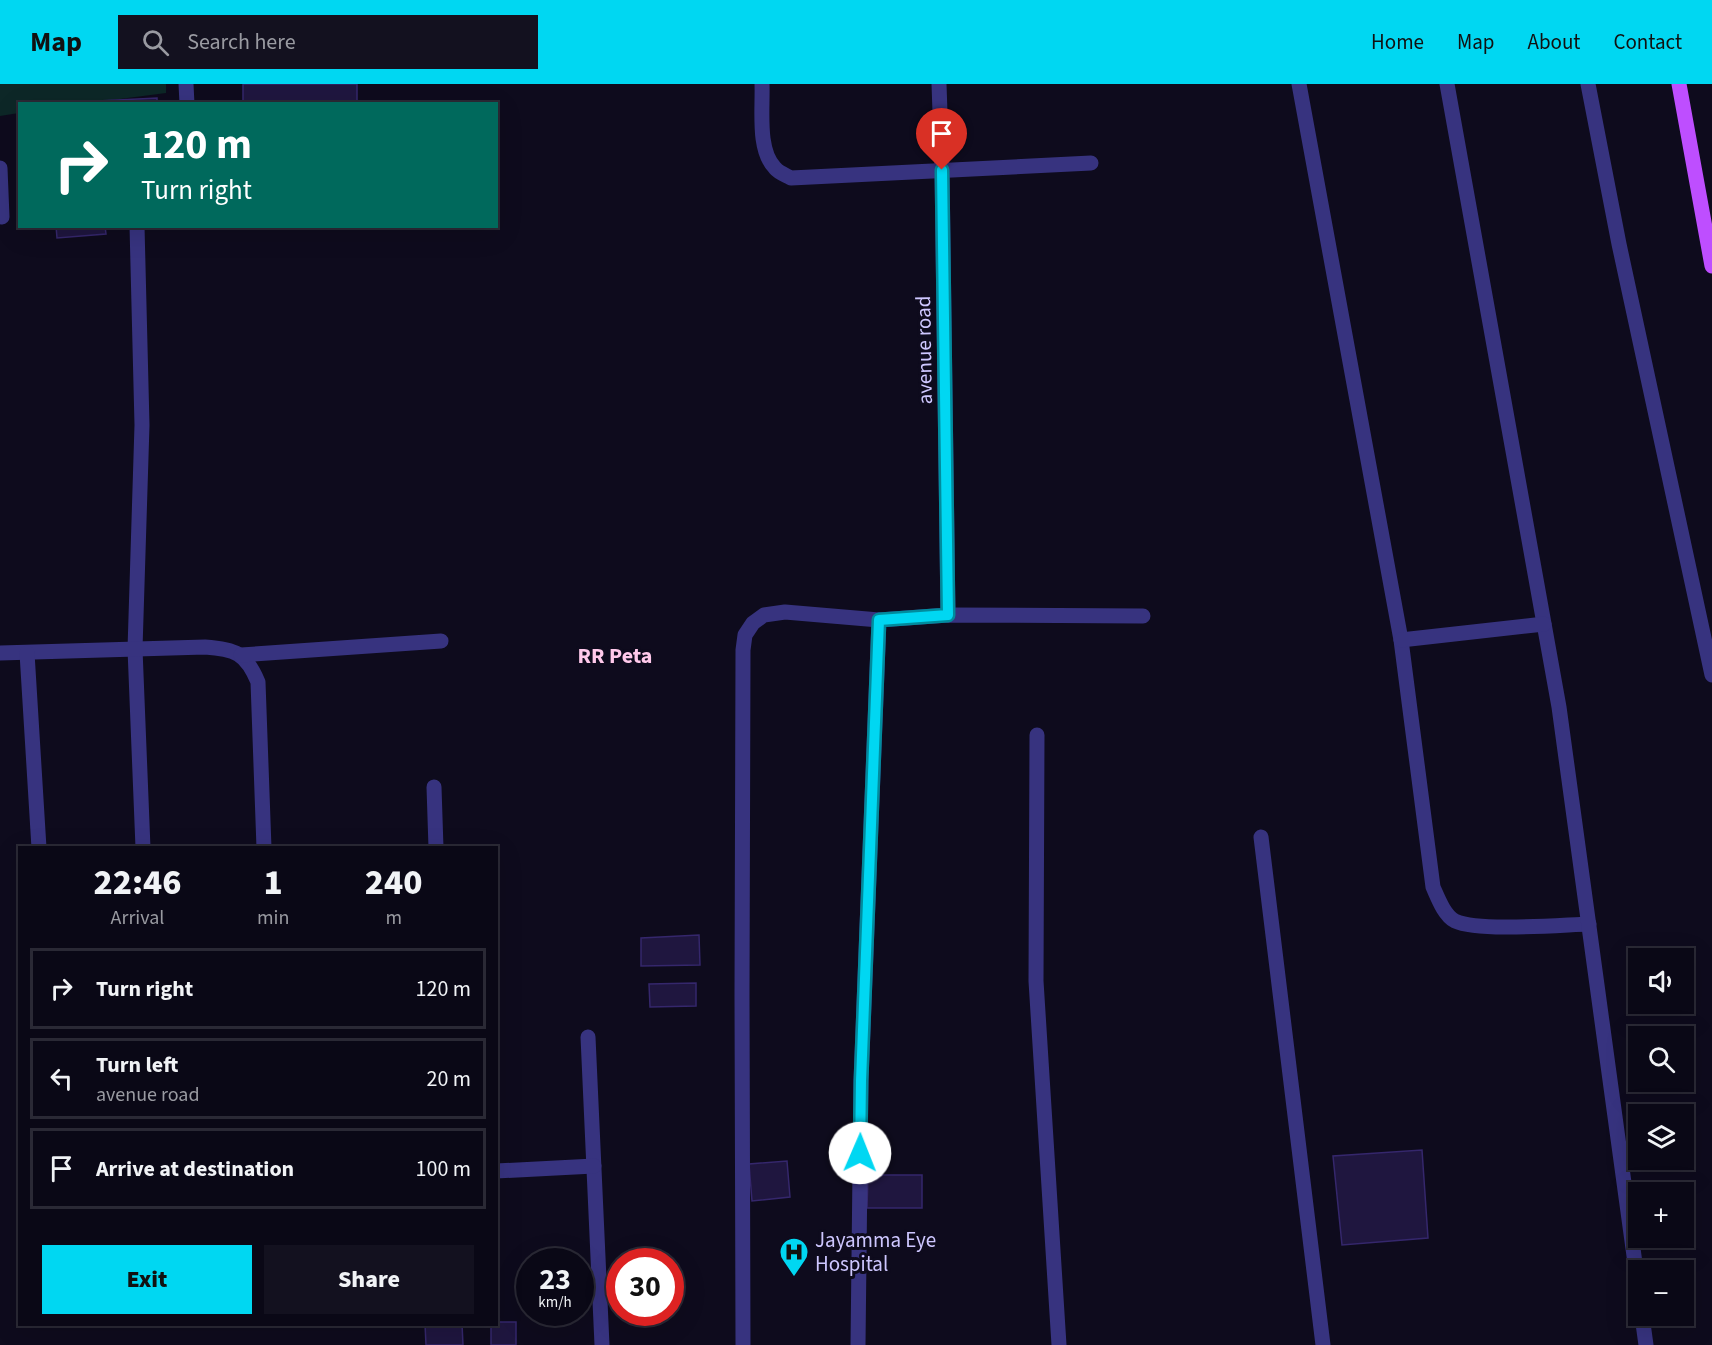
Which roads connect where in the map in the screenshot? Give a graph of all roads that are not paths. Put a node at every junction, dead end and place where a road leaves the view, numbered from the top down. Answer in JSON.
{"nodes":[{"id":1,"x":186,"y":84,"type":"edge"},
{"id":2,"x":762,"y":84,"type":"edge"},
{"id":3,"x":939,"y":84,"type":"edge"},
{"id":4,"x":1299,"y":84,"type":"edge"},
{"id":5,"x":1447,"y":84,"type":"edge"},
{"id":6,"x":1588,"y":84,"type":"edge"},
{"id":7,"x":1679,"y":84,"type":"edge"},
{"id":8,"x":187,"y":102,"type":"edge"},
{"id":9,"x":1091,"y":163,"type":"dead end"},
{"id":10,"x":0,"y":168,"type":"edge"},
{"id":11,"x":942,"y":170,"type":"junction"},
{"id":12,"x":2,"y":217,"type":"dead end"},
{"id":13,"x":137,"y":228,"type":"edge"},
{"id":14,"x":1712,"y":266,"type":"edge"},
{"id":15,"x":948,"y":615,"type":"junction"},
{"id":16,"x":1143,"y":616,"type":"dead end"},
{"id":17,"x":879,"y":620,"type":"junction"},
{"id":18,"x":1544,"y":624,"type":"junction"},
{"id":19,"x":1401,"y":640,"type":"junction"},
{"id":20,"x":441,"y":641,"type":"dead end"},
{"id":21,"x":135,"y":649,"type":"junction"},
{"id":22,"x":0,"y":653,"type":"edge"},
{"id":23,"x":27,"y":653,"type":"junction"},
{"id":24,"x":242,"y":655,"type":"junction"},
{"id":25,"x":1712,"y":675,"type":"edge"},
{"id":26,"x":1038,"y":735,"type":"dead end"},
{"id":27,"x":434,"y":787,"type":"dead end"},
{"id":28,"x":1261,"y":837,"type":"dead end"},
{"id":29,"x":39,"y":846,"type":"edge"},
{"id":30,"x":143,"y":846,"type":"edge"},
{"id":31,"x":264,"y":846,"type":"edge"},
{"id":32,"x":436,"y":846,"type":"edge"},
{"id":33,"x":1589,"y":924,"type":"junction"},
{"id":34,"x":588,"y":1037,"type":"dead end"},
{"id":35,"x":594,"y":1166,"type":"junction"},
{"id":36,"x":498,"y":1171,"type":"edge"},
{"id":37,"x":1635,"y":1260,"type":"edge"},
{"id":38,"x":1643,"y":1326,"type":"edge"},
{"id":39,"x":602,"y":1345,"type":"edge"},
{"id":40,"x":743,"y":1345,"type":"edge"},
{"id":41,"x":858,"y":1345,"type":"edge"},
{"id":42,"x":1059,"y":1345,"type":"edge"},
{"id":43,"x":1323,"y":1345,"type":"edge"},
{"id":44,"x":1646,"y":1345,"type":"edge"}],
"edges":[{"from":1,"to":8,"type":"street"},
{"from":2,"to":11,"type":"street"},
{"from":3,"to":11,"type":"street","name":"avenue road"},
{"from":4,"to":19,"type":"street"},
{"from":5,"to":18,"type":"street"},
{"from":6,"to":25,"type":"street"},
{"from":7,"to":14,"type":"main road"},
{"from":9,"to":11,"type":"street"},
{"from":10,"to":12,"type":"street"},
{"from":11,"to":15,"type":"street","name":"avenue road"},
{"from":13,"to":21,"type":"street"},
{"from":15,"to":16,"type":"street"},
{"from":15,"to":17,"type":"street"},
{"from":17,"to":40,"type":"street"},
{"from":17,"to":41,"type":"street"},
{"from":18,"to":19,"type":"street"},
{"from":18,"to":33,"type":"street"},
{"from":19,"to":33,"type":"street"},
{"from":20,"to":24,"type":"street"},
{"from":21,"to":23,"type":"street"},
{"from":21,"to":24,"type":"street"},
{"from":21,"to":30,"type":"street"},
{"from":22,"to":23,"type":"street"},
{"from":23,"to":29,"type":"street"},
{"from":24,"to":31,"type":"street"},
{"from":26,"to":42,"type":"street"},
{"from":27,"to":32,"type":"street"},
{"from":28,"to":43,"type":"street"},
{"from":33,"to":37,"type":"street"},
{"from":34,"to":35,"type":"street"},
{"from":35,"to":36,"type":"street"},
{"from":35,"to":39,"type":"street"},
{"from":38,"to":44,"type":"street"}]}
